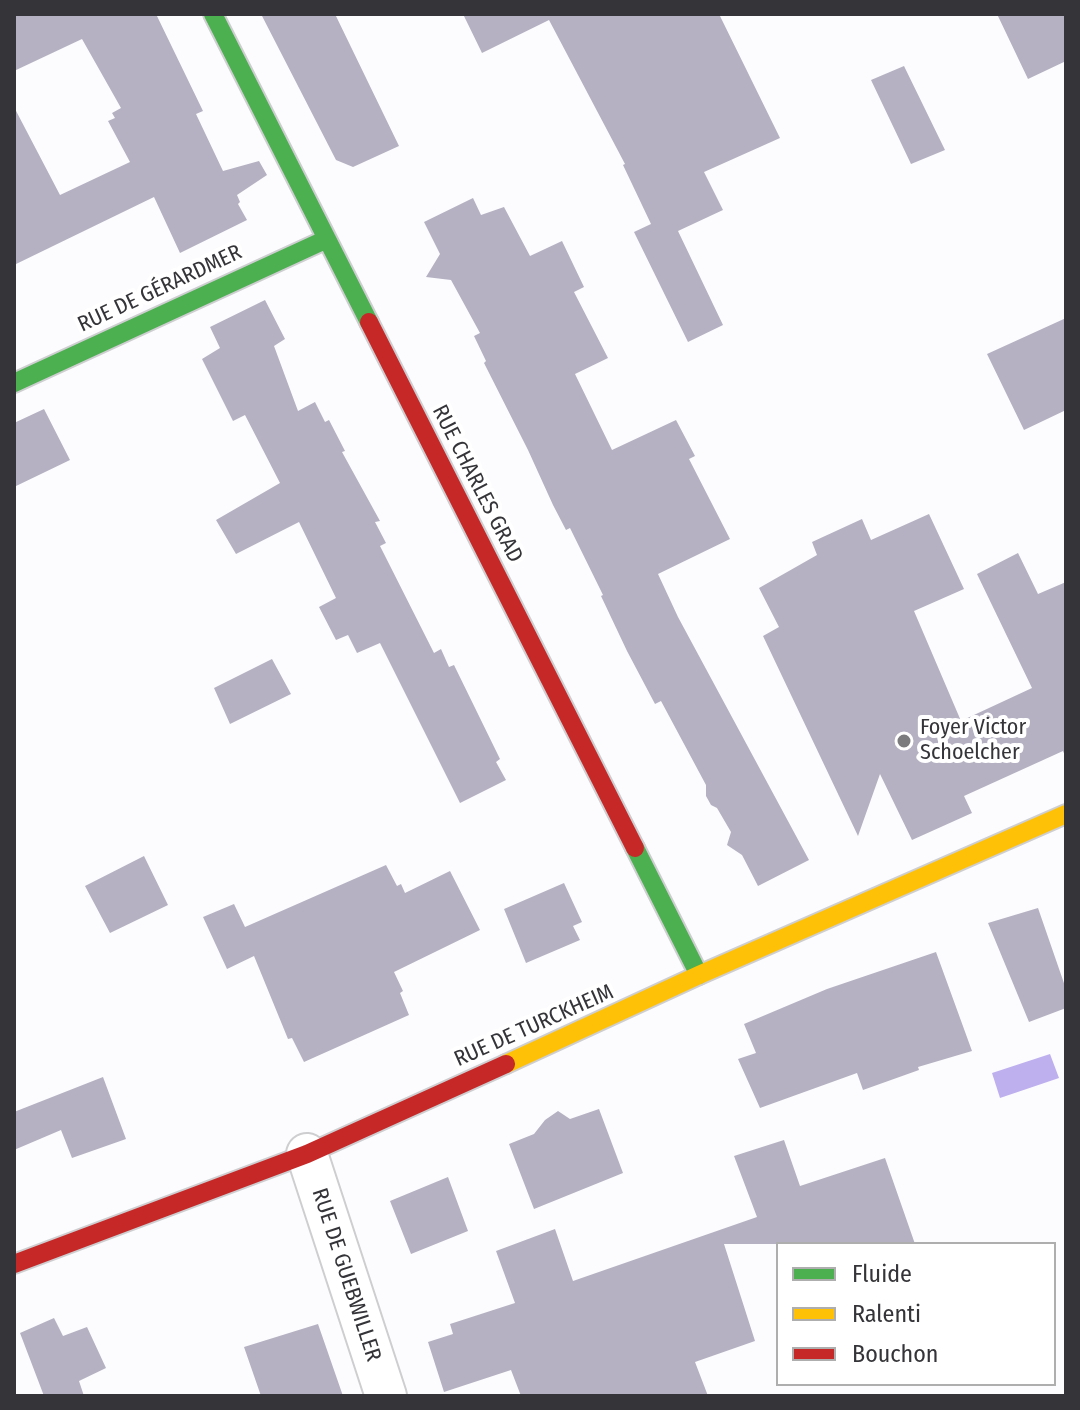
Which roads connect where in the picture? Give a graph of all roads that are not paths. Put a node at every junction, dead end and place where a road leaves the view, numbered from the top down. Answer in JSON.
{"nodes":[{"id":1,"x":213,"y":14,"type":"edge"},
{"id":2,"x":327,"y":239,"type":"junction"},
{"id":3,"x":14,"y":383,"type":"edge"},
{"id":4,"x":1066,"y":814,"type":"edge"},
{"id":5,"x":699,"y":975,"type":"junction"},
{"id":6,"x":307,"y":1154,"type":"junction"},
{"id":7,"x":14,"y":1264,"type":"edge"},
{"id":8,"x":386,"y":1396,"type":"edge"}],
"edges":[{"from":1,"to":2,"type":"street","name":"RUE CHARLES GRAD"},
{"from":2,"to":3,"type":"street","name":"RUE DE GÉRARDMER"},
{"from":2,"to":5,"type":"street","name":"RUE CHARLES GRAD"},
{"from":4,"to":5,"type":"street","name":"RUE DE TURCKHEIM"},
{"from":5,"to":6,"type":"street","name":"RUE DE TURCKHEIM"},
{"from":6,"to":7,"type":"street","name":"RUE DE TURCKHEIM"},
{"from":6,"to":8,"type":"street","name":"RUE DE GUEBWILLER"}]}
